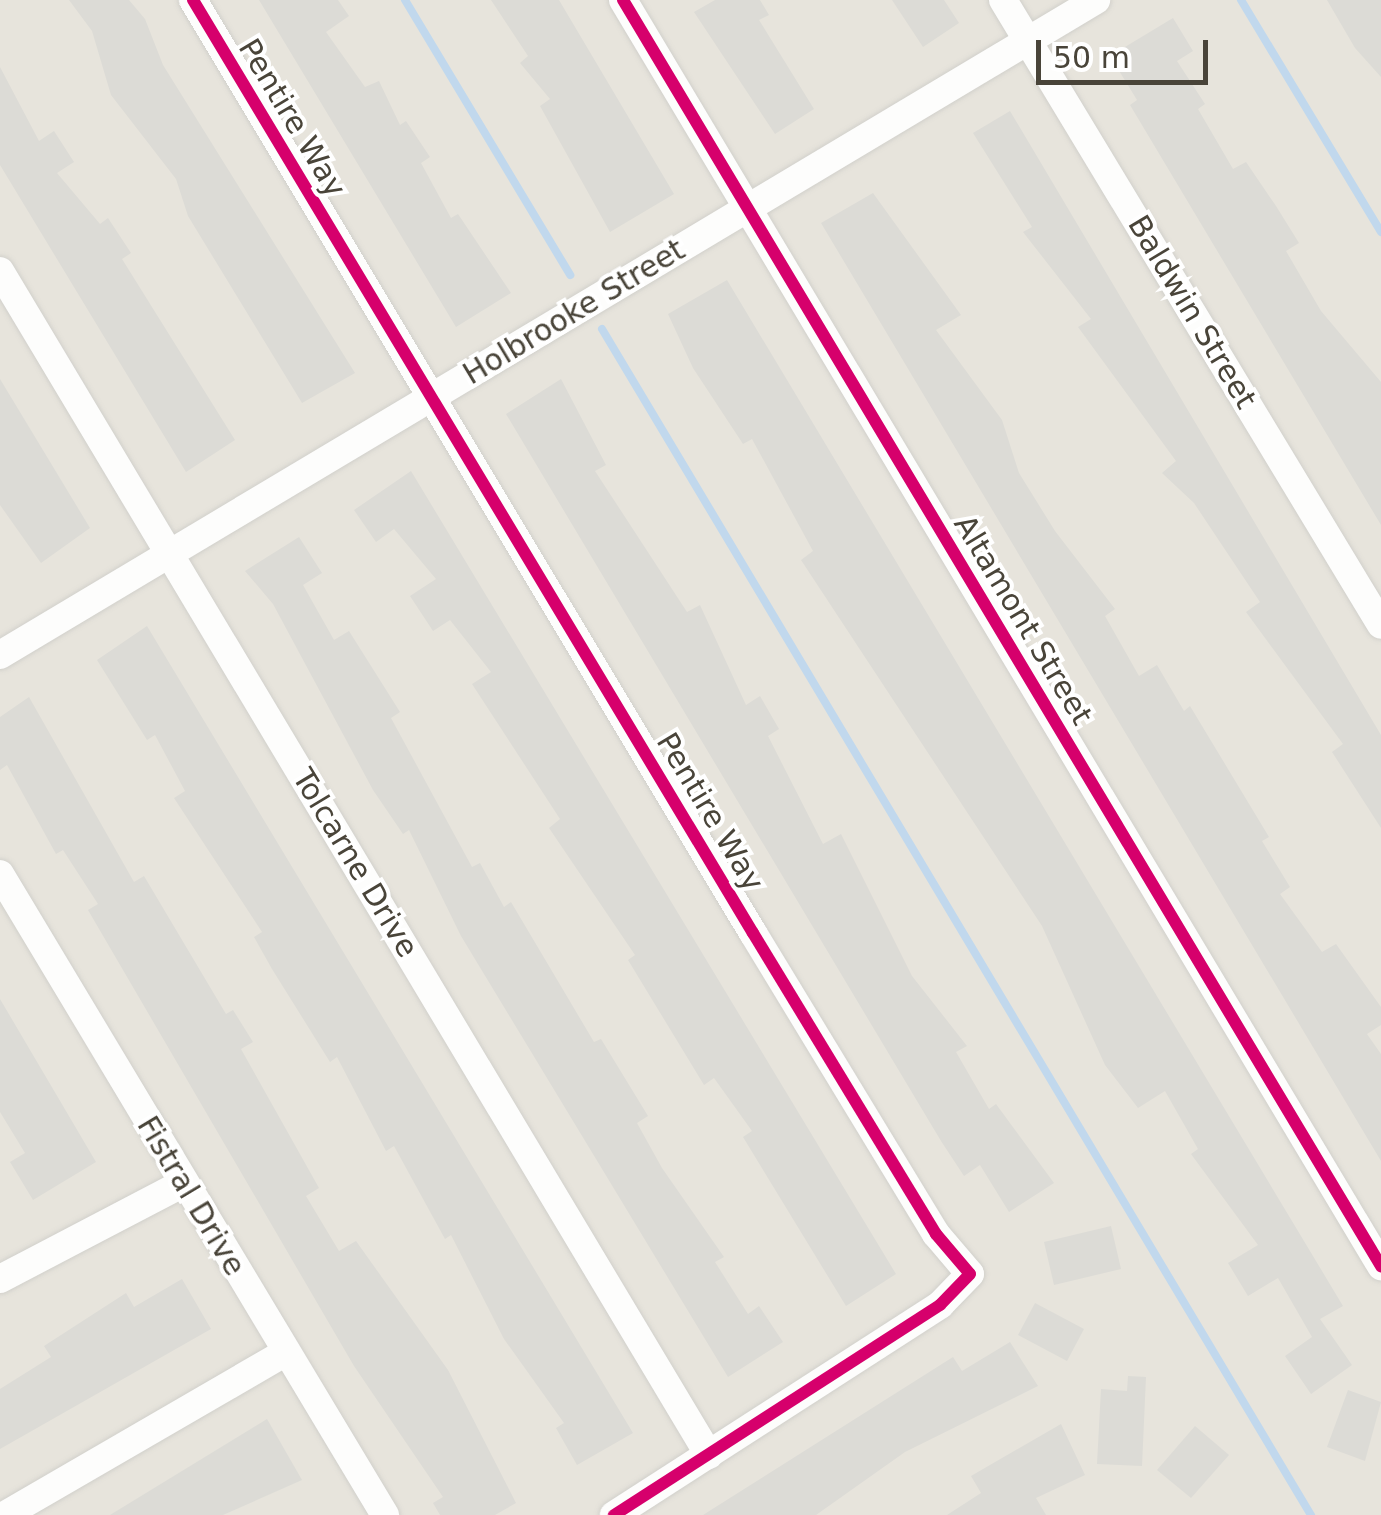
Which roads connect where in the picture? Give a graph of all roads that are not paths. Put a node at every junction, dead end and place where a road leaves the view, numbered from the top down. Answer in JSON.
{"nodes":[{"id":1,"x":193,"y":0,"type":"edge"},
{"id":2,"x":623,"y":0,"type":"edge"},
{"id":3,"x":1003,"y":0,"type":"edge"},
{"id":4,"x":1096,"y":0,"type":"edge"},
{"id":5,"x":1028,"y":41,"type":"junction"},
{"id":6,"x":747,"y":209,"type":"junction"},
{"id":7,"x":0,"y":272,"type":"edge"},
{"id":8,"x":430,"y":398,"type":"junction"},
{"id":9,"x":167,"y":556,"type":"junction"},
{"id":10,"x":1381,"y":625,"type":"edge"},
{"id":11,"x":0,"y":656,"type":"edge"},
{"id":12,"x":0,"y":874,"type":"edge"},
{"id":13,"x":182,"y":1184,"type":"junction"},
{"id":14,"x":1381,"y":1266,"type":"edge"},
{"id":15,"x":0,"y":1280,"type":"edge"},
{"id":16,"x":286,"y":1352,"type":"junction"},
{"id":17,"x":709,"y":1456,"type":"junction"},
{"id":18,"x":5,"y":1515,"type":"edge"},
{"id":19,"x":385,"y":1515,"type":"edge"},
{"id":20,"x":614,"y":1515,"type":"edge"}],
"edges":[{"from":1,"to":8,"type":"street","name":"Pentire Way"},
{"from":2,"to":6,"type":"street","name":"Altamont Street"},
{"from":3,"to":5,"type":"street","name":"Baldwin Street"},
{"from":4,"to":5,"type":"street","name":"Holbrooke Street"},
{"from":5,"to":6,"type":"street","name":"Holbrooke Street"},
{"from":5,"to":10,"type":"street","name":"Baldwin Street"},
{"from":6,"to":8,"type":"street","name":"Holbrooke Street"},
{"from":6,"to":14,"type":"street","name":"Altamont Street"},
{"from":7,"to":9,"type":"street","name":"Tolcarne Drive"},
{"from":8,"to":9,"type":"street","name":"Holbrooke Street"},
{"from":8,"to":17,"type":"street","name":"Pentire Way"},
{"from":9,"to":11,"type":"street","name":"Holbrooke Street"},
{"from":9,"to":17,"type":"street","name":"Tolcarne Drive"},
{"from":12,"to":13,"type":"street","name":"Fistral Drive"},
{"from":13,"to":15,"type":"street"},
{"from":13,"to":16,"type":"street","name":"Fistral Drive"},
{"from":16,"to":18,"type":"street"},
{"from":16,"to":19,"type":"street","name":"Fistral Drive"},
{"from":17,"to":20,"type":"street","name":"Pentire Way"}]}
